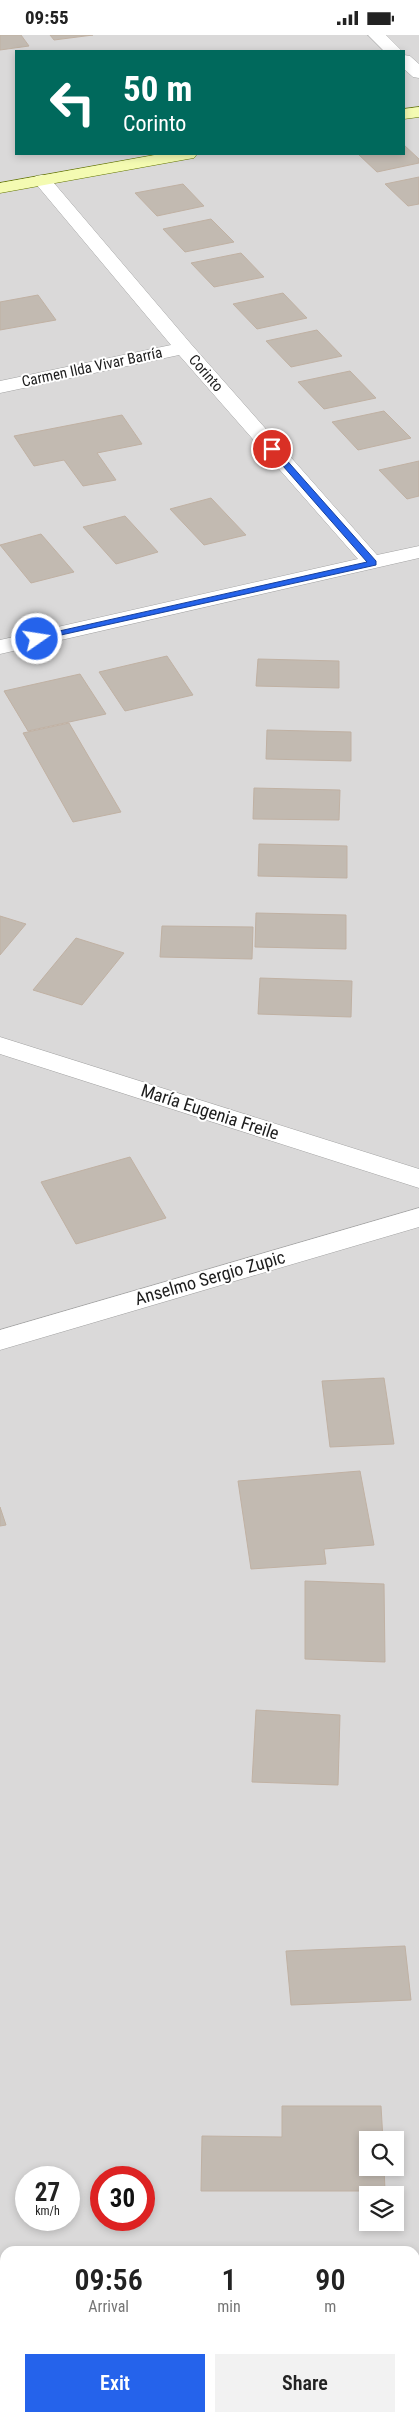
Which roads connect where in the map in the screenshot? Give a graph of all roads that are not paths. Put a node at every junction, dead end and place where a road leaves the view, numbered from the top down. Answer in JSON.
{"nodes":[{"id":1,"x":376,"y":35,"type":"edge"},
{"id":2,"x":393,"y":50,"type":"edge"},
{"id":3,"x":405,"y":61,"type":"edge"},
{"id":4,"x":419,"y":73,"type":"edge"},
{"id":5,"x":419,"y":112,"type":"edge"},
{"id":6,"x":405,"y":115,"type":"edge"},
{"id":7,"x":182,"y":155,"type":"edge"},
{"id":8,"x":42,"y":180,"type":"junction"},
{"id":9,"x":0,"y":188,"type":"edge"},
{"id":10,"x":184,"y":349,"type":"junction"},
{"id":11,"x":0,"y":387,"type":"edge"},
{"id":12,"x":419,"y":552,"type":"edge"},
{"id":13,"x":373,"y":563,"type":"junction"},
{"id":14,"x":0,"y":647,"type":"edge"},
{"id":15,"x":0,"y":1045,"type":"edge"},
{"id":16,"x":419,"y":1179,"type":"edge"},
{"id":17,"x":419,"y":1217,"type":"edge"},
{"id":18,"x":0,"y":1340,"type":"edge"}],
"edges":[{"from":1,"to":2,"type":"street"},
{"from":3,"to":4,"type":"street"},
{"from":5,"to":6,"type":"street"},
{"from":7,"to":8,"type":"street"},
{"from":8,"to":9,"type":"street"},
{"from":8,"to":10,"type":"street","name":"Corinto"},
{"from":10,"to":11,"type":"street","name":"Carmen Ilda Vivar Barría"},
{"from":10,"to":13,"type":"street","name":"Corinto"},
{"from":12,"to":13,"type":"street"},
{"from":13,"to":14,"type":"street"},
{"from":15,"to":16,"type":"street","name":"María Eugenia Freile"},
{"from":17,"to":18,"type":"street","name":"Anselmo Sergio Zupic"}]}
